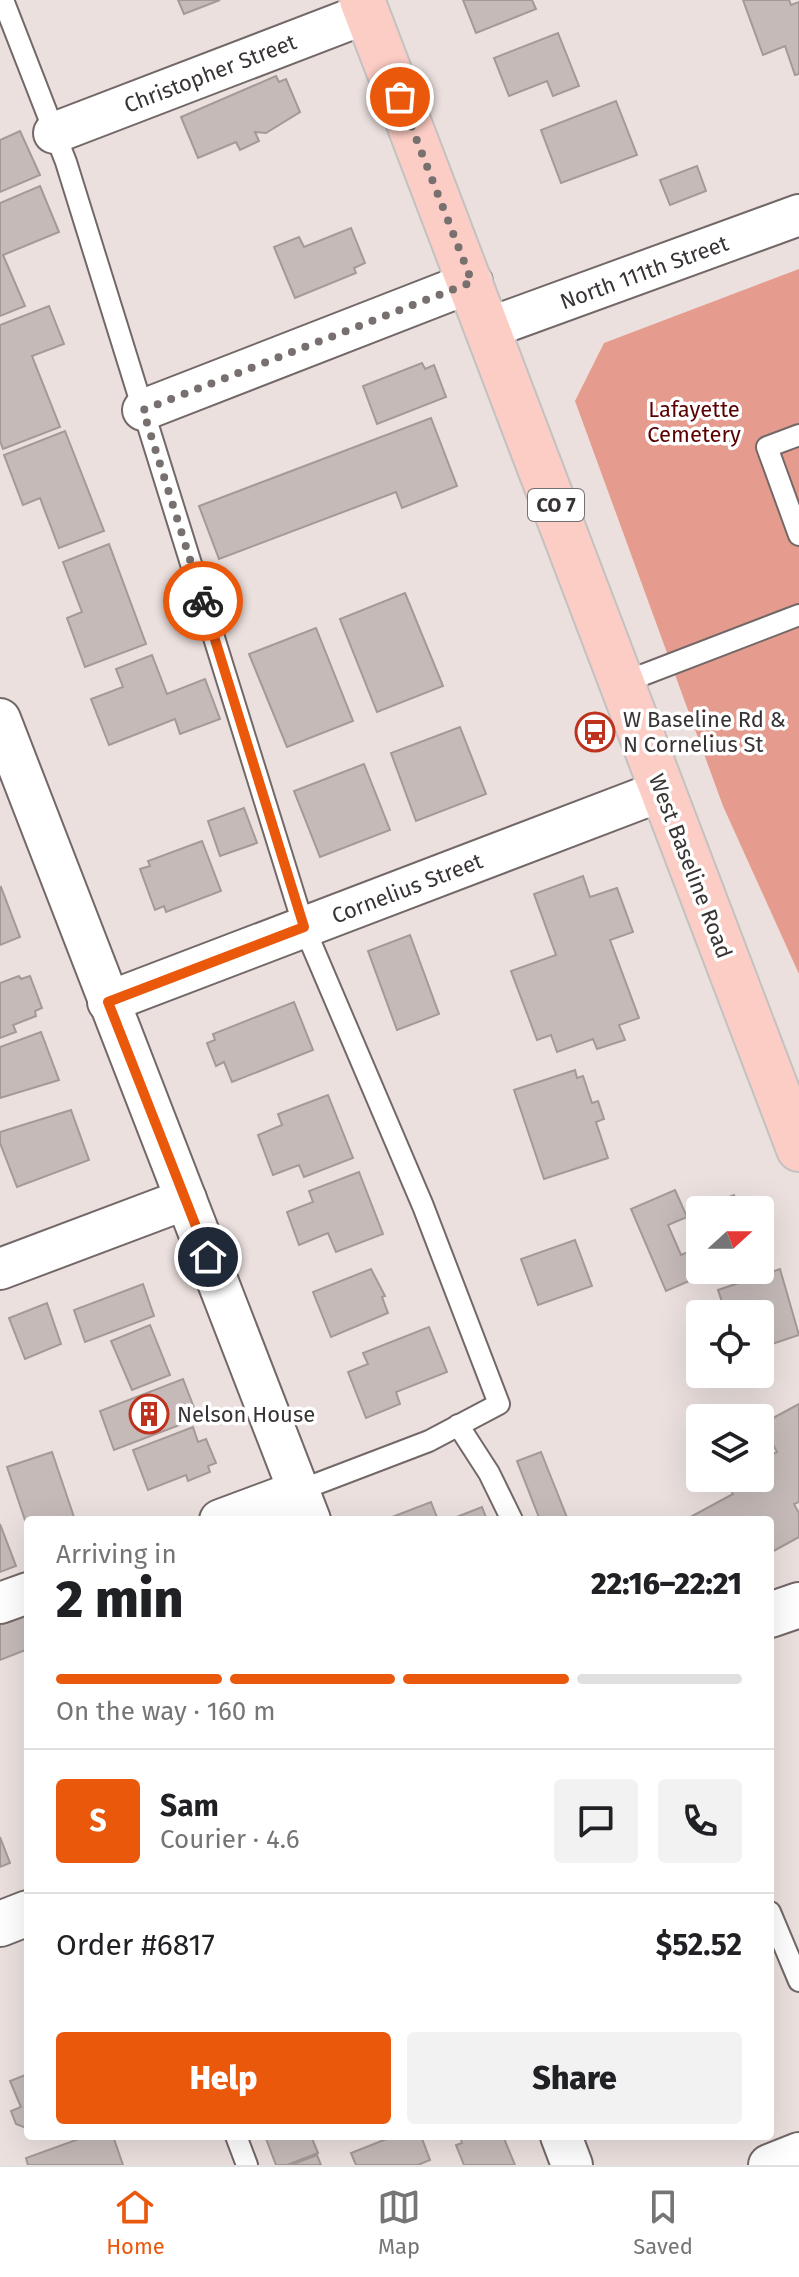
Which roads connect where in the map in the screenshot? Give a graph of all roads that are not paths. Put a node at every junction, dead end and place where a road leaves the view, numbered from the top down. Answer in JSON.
{"nodes":[{"id":1,"x":3,"y":0,"type":"edge"},
{"id":2,"x":364,"y":7,"type":"edge"},
{"id":3,"x":54,"y":133,"type":"junction"},
{"id":4,"x":799,"y":215,"type":"edge"},
{"id":5,"x":472,"y":282,"type":"junction"},
{"id":6,"x":489,"y":328,"type":"junction"},
{"id":7,"x":143,"y":410,"type":"junction"},
{"id":8,"x":799,"y":435,"type":"edge"},
{"id":9,"x":799,"y":535,"type":"edge"},
{"id":10,"x":799,"y":615,"type":"edge"},
{"id":11,"x":622,"y":683,"type":"junction"},
{"id":12,"x":0,"y":719,"type":"edge"},
{"id":13,"x":661,"y":791,"type":"junction"},
{"id":14,"x":304,"y":927,"type":"junction"},
{"id":15,"x":108,"y":1002,"type":"junction"},
{"id":16,"x":795,"y":1125,"type":"edge"},
{"id":17,"x":186,"y":1199,"type":"junction"},
{"id":18,"x":0,"y":1269,"type":"edge"},
{"id":19,"x":458,"y":1425,"type":"junction"},
{"id":20,"x":304,"y":1506,"type":"edge"},
{"id":21,"x":244,"y":1516,"type":"edge"},
{"id":22,"x":510,"y":1516,"type":"edge"},
{"id":23,"x":24,"y":1594,"type":"edge"},
{"id":24,"x":0,"y":1603,"type":"edge"},
{"id":25,"x":799,"y":1605,"type":"edge"},
{"id":26,"x":774,"y":1614,"type":"edge"},
{"id":27,"x":24,"y":1915,"type":"edge"},
{"id":28,"x":774,"y":1922,"type":"edge"},
{"id":29,"x":0,"y":1924,"type":"edge"},
{"id":30,"x":799,"y":1981,"type":"edge"},
{"id":31,"x":238,"y":2140,"type":"edge"},
{"id":32,"x":563,"y":2140,"type":"edge"},
{"id":33,"x":799,"y":2153,"type":"edge"},
{"id":34,"x":247,"y":2165,"type":"edge"},
{"id":35,"x":572,"y":2165,"type":"edge"},
{"id":36,"x":769,"y":2165,"type":"edge"}],
"edges":[{"from":1,"to":3,"type":"lane"},
{"from":2,"to":3,"type":"street","name":"Christopher Street"},
{"from":2,"to":5,"type":"main road","name":"West Baseline Road","number":"CO 7"},
{"from":3,"to":7,"type":"lane"},
{"from":4,"to":6,"type":"street","name":"North 111th Street"},
{"from":5,"to":6,"type":"main road","name":"West Baseline Road","number":"CO 7"},
{"from":5,"to":7,"type":"street"},
{"from":6,"to":11,"type":"main road","name":"West Baseline Road","number":"CO 7"},
{"from":7,"to":14,"type":"lane"},
{"from":8,"to":9,"type":"lane"},
{"from":10,"to":11,"type":"lane"},
{"from":11,"to":13,"type":"main road","name":"West Baseline Road","number":"CO 7"},
{"from":12,"to":15,"type":"street"},
{"from":13,"to":14,"type":"street","name":"Cornelius Street"},
{"from":13,"to":16,"type":"main road","name":"West Baseline Road","number":"CO 7"},
{"from":14,"to":15,"type":"street","name":"Cornelius Street"},
{"from":14,"to":19,"type":"lane"},
{"from":15,"to":17,"type":"street"},
{"from":17,"to":18,"type":"street"},
{"from":17,"to":20,"type":"street"},
{"from":19,"to":20,"type":"lane"},
{"from":19,"to":22,"type":"lane"},
{"from":20,"to":21,"type":"street"},
{"from":23,"to":24,"type":"street"},
{"from":25,"to":26,"type":"street"},
{"from":27,"to":29,"type":"street"},
{"from":28,"to":30,"type":"lane"},
{"from":31,"to":34,"type":"lane"},
{"from":32,"to":35,"type":"street"},
{"from":33,"to":36,"type":"street"}]}
